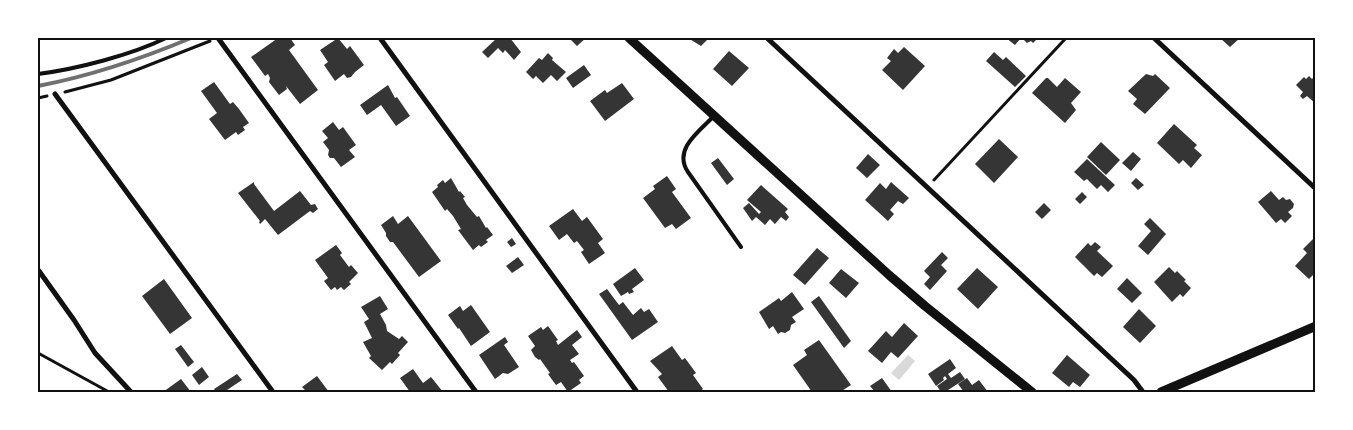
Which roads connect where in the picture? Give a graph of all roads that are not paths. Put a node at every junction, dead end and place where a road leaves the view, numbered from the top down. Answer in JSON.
{"nodes":[{"id":1,"x":166,"y":38,"type":"edge"},
{"id":2,"x":218,"y":38,"type":"edge"},
{"id":3,"x":380,"y":38,"type":"edge"},
{"id":4,"x":629,"y":38,"type":"edge"},
{"id":5,"x":767,"y":38,"type":"edge"},
{"id":6,"x":1154,"y":38,"type":"edge"},
{"id":7,"x":38,"y":74,"type":"edge"},
{"id":8,"x":55,"y":94,"type":"road end"},
{"id":9,"x":714,"y":115,"type":"junction"},
{"id":10,"x":1316,"y":189,"type":"edge"},
{"id":11,"x":741,"y":247,"type":"dead end"},
{"id":12,"x":39,"y":271,"type":"dead end"},
{"id":13,"x":1316,"y":326,"type":"edge"},
{"id":14,"x":131,"y":392,"type":"edge"},
{"id":15,"x":273,"y":392,"type":"edge"},
{"id":16,"x":476,"y":392,"type":"edge"},
{"id":17,"x":637,"y":392,"type":"edge"},
{"id":18,"x":1032,"y":392,"type":"edge"},
{"id":19,"x":1143,"y":392,"type":"edge"},
{"id":20,"x":1161,"y":392,"type":"edge"}],
"edges":[{"from":1,"to":7,"type":"lane"},
{"from":2,"to":16,"type":"street"},
{"from":3,"to":17,"type":"street"},
{"from":4,"to":9,"type":"street"},
{"from":5,"to":19,"type":"street"},
{"from":6,"to":10,"type":"street"},
{"from":8,"to":15,"type":"street"},
{"from":9,"to":11,"type":"lane"},
{"from":9,"to":18,"type":"street"},
{"from":12,"to":14,"type":"street"},
{"from":13,"to":20,"type":"street"}]}
